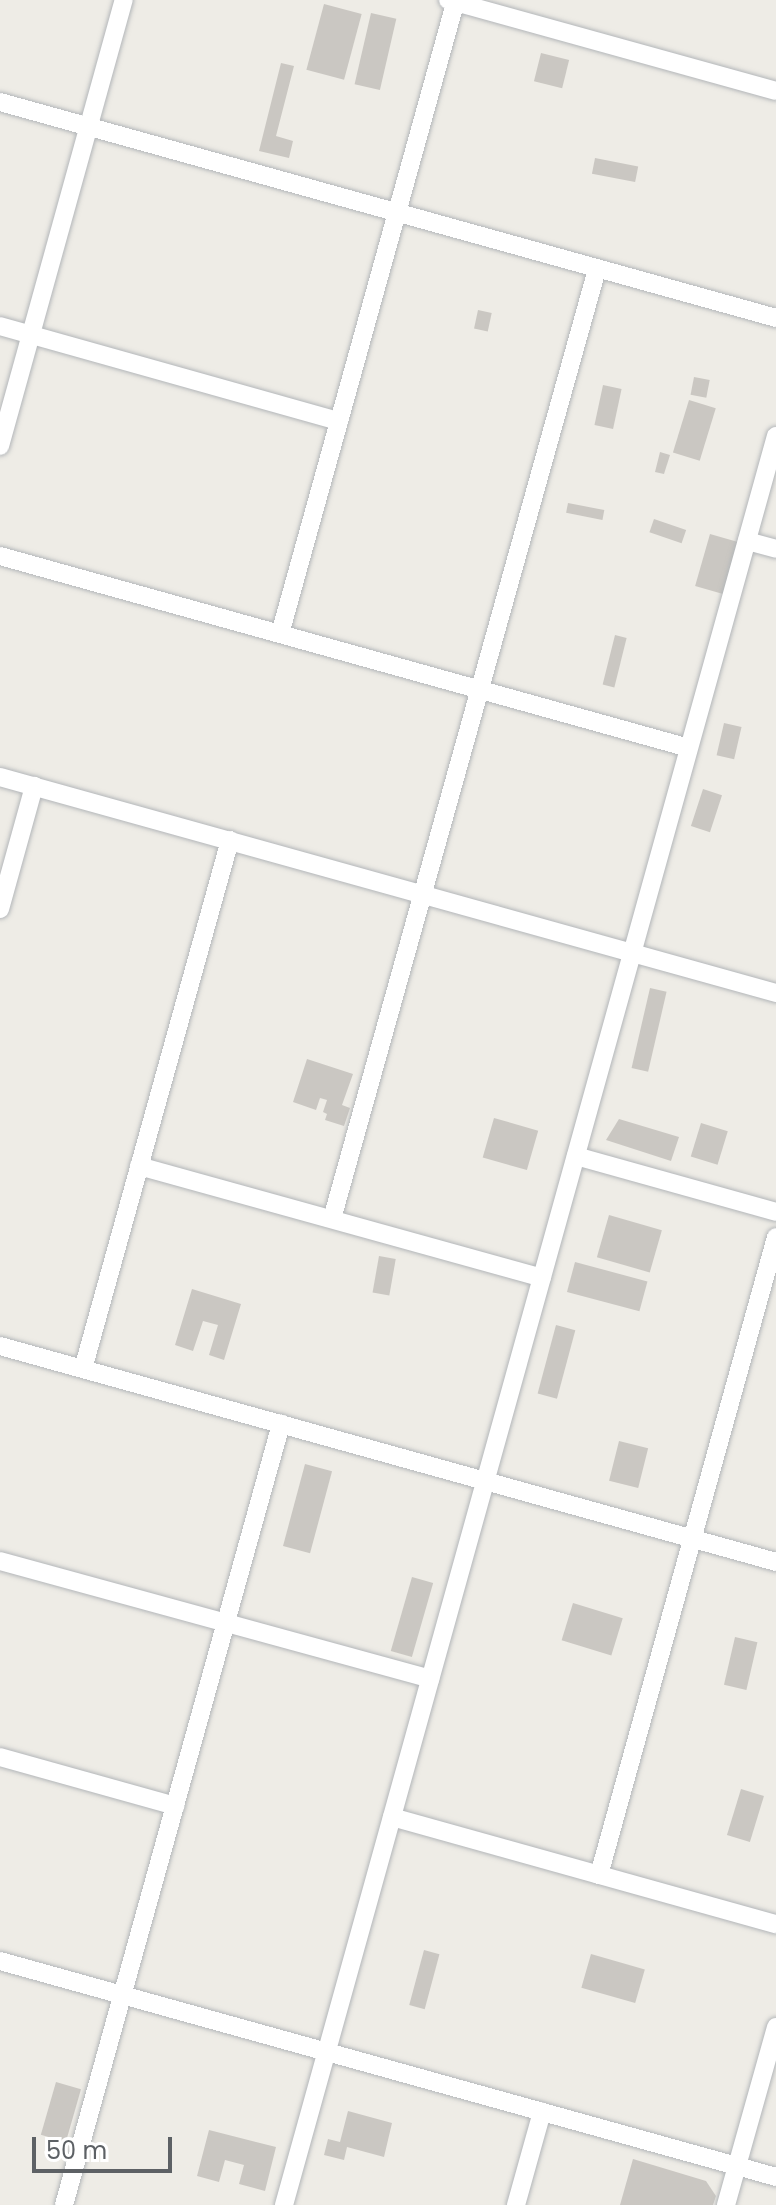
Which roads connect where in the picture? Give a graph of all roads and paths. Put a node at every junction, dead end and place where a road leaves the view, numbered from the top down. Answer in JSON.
{"nodes":[{"id":1,"x":124,"y":0,"type":"edge"},
{"id":2,"x":453,"y":1,"type":"edge"},
{"id":3,"x":776,"y":91,"type":"edge"},
{"id":4,"x":0,"y":102,"type":"edge"},
{"id":5,"x":89,"y":127,"type":"junction"},
{"id":6,"x":397,"y":213,"type":"junction"},
{"id":7,"x":597,"y":269,"type":"junction"},
{"id":8,"x":776,"y":318,"type":"edge"},
{"id":9,"x":0,"y":326,"type":"edge"},
{"id":10,"x":31,"y":335,"type":"junction"},
{"id":11,"x":339,"y":421,"type":"junction"},
{"id":12,"x":776,"y":436,"type":"edge"},
{"id":13,"x":0,"y":446,"type":"edge"},
{"id":14,"x":747,"y":541,"type":"junction"},
{"id":15,"x":776,"y":549,"type":"edge"},
{"id":16,"x":0,"y":556,"type":"edge"},
{"id":17,"x":280,"y":634,"type":"junction"},
{"id":18,"x":480,"y":689,"type":"junction"},
{"id":19,"x":689,"y":748,"type":"junction"},
{"id":20,"x":0,"y":777,"type":"edge"},
{"id":21,"x":34,"y":786,"type":"junction"},
{"id":22,"x":230,"y":840,"type":"junction"},
{"id":23,"x":423,"y":894,"type":"junction"},
{"id":24,"x":0,"y":909,"type":"edge"},
{"id":25,"x":632,"y":953,"type":"junction"},
{"id":26,"x":776,"y":993,"type":"edge"},
{"id":27,"x":576,"y":1156,"type":"junction"},
{"id":28,"x":139,"y":1166,"type":"junction"},
{"id":29,"x":776,"y":1212,"type":"edge"},
{"id":30,"x":332,"y":1219,"type":"junction"},
{"id":31,"x":776,"y":1237,"type":"edge"},
{"id":32,"x":542,"y":1278,"type":"junction"},
{"id":33,"x":0,"y":1346,"type":"edge"},
{"id":34,"x":83,"y":1369,"type":"junction"},
{"id":35,"x":281,"y":1424,"type":"junction"},
{"id":36,"x":485,"y":1481,"type":"junction"},
{"id":37,"x":692,"y":1538,"type":"junction"},
{"id":38,"x":0,"y":1561,"type":"edge"},
{"id":39,"x":776,"y":1562,"type":"edge"},
{"id":40,"x":226,"y":1623,"type":"junction"},
{"id":41,"x":430,"y":1679,"type":"junction"},
{"id":42,"x":0,"y":1757,"type":"edge"},
{"id":43,"x":175,"y":1806,"type":"junction"},
{"id":44,"x":392,"y":1817,"type":"junction"},
{"id":45,"x":599,"y":1875,"type":"junction"},
{"id":46,"x":776,"y":1924,"type":"edge"},
{"id":47,"x":0,"y":1961,"type":"edge"},
{"id":48,"x":122,"y":1995,"type":"junction"},
{"id":49,"x":776,"y":2027,"type":"edge"},
{"id":50,"x":326,"y":2052,"type":"junction"},
{"id":51,"x":542,"y":2112,"type":"junction"},
{"id":52,"x":737,"y":2166,"type":"junction"},
{"id":53,"x":776,"y":2177,"type":"edge"},
{"id":54,"x":64,"y":2205,"type":"edge"},
{"id":55,"x":284,"y":2205,"type":"edge"},
{"id":56,"x":516,"y":2205,"type":"edge"},
{"id":57,"x":726,"y":2205,"type":"edge"}],
"edges":[{"from":1,"to":5,"type":"street"},
{"from":2,"to":3,"type":"street"},
{"from":2,"to":6,"type":"street"},
{"from":4,"to":5,"type":"street"},
{"from":5,"to":6,"type":"street"},
{"from":5,"to":10,"type":"street"},
{"from":6,"to":7,"type":"street"},
{"from":6,"to":11,"type":"street"},
{"from":7,"to":8,"type":"street"},
{"from":7,"to":18,"type":"street"},
{"from":9,"to":10,"type":"street"},
{"from":10,"to":11,"type":"street"},
{"from":10,"to":13,"type":"street"},
{"from":11,"to":17,"type":"street"},
{"from":12,"to":14,"type":"street"},
{"from":14,"to":15,"type":"street"},
{"from":14,"to":19,"type":"street"},
{"from":16,"to":17,"type":"street"},
{"from":17,"to":18,"type":"street"},
{"from":18,"to":19,"type":"street"},
{"from":18,"to":23,"type":"street"},
{"from":19,"to":25,"type":"street"},
{"from":20,"to":21,"type":"street"},
{"from":21,"to":22,"type":"street"},
{"from":21,"to":24,"type":"street"},
{"from":22,"to":23,"type":"street"},
{"from":22,"to":28,"type":"street"},
{"from":23,"to":25,"type":"street"},
{"from":23,"to":30,"type":"street"},
{"from":25,"to":26,"type":"street"},
{"from":25,"to":27,"type":"street"},
{"from":27,"to":29,"type":"street"},
{"from":27,"to":32,"type":"street"},
{"from":28,"to":30,"type":"street"},
{"from":28,"to":34,"type":"street"},
{"from":30,"to":32,"type":"street"},
{"from":31,"to":37,"type":"street"},
{"from":32,"to":36,"type":"street"},
{"from":33,"to":34,"type":"street"},
{"from":34,"to":35,"type":"street"},
{"from":35,"to":36,"type":"street"},
{"from":35,"to":40,"type":"street"},
{"from":36,"to":37,"type":"street"},
{"from":36,"to":41,"type":"street"},
{"from":37,"to":39,"type":"street"},
{"from":37,"to":45,"type":"street"},
{"from":38,"to":40,"type":"street"},
{"from":40,"to":41,"type":"street"},
{"from":40,"to":43,"type":"street"},
{"from":41,"to":44,"type":"street"},
{"from":42,"to":43,"type":"street"},
{"from":43,"to":48,"type":"street"},
{"from":44,"to":45,"type":"street"},
{"from":44,"to":50,"type":"street"},
{"from":45,"to":46,"type":"street"},
{"from":47,"to":48,"type":"street"},
{"from":48,"to":50,"type":"street"},
{"from":48,"to":54,"type":"street"},
{"from":49,"to":52,"type":"street"},
{"from":50,"to":51,"type":"street"},
{"from":50,"to":55,"type":"street"},
{"from":51,"to":52,"type":"street"},
{"from":51,"to":56,"type":"street"},
{"from":52,"to":53,"type":"street"},
{"from":52,"to":57,"type":"street"}]}
